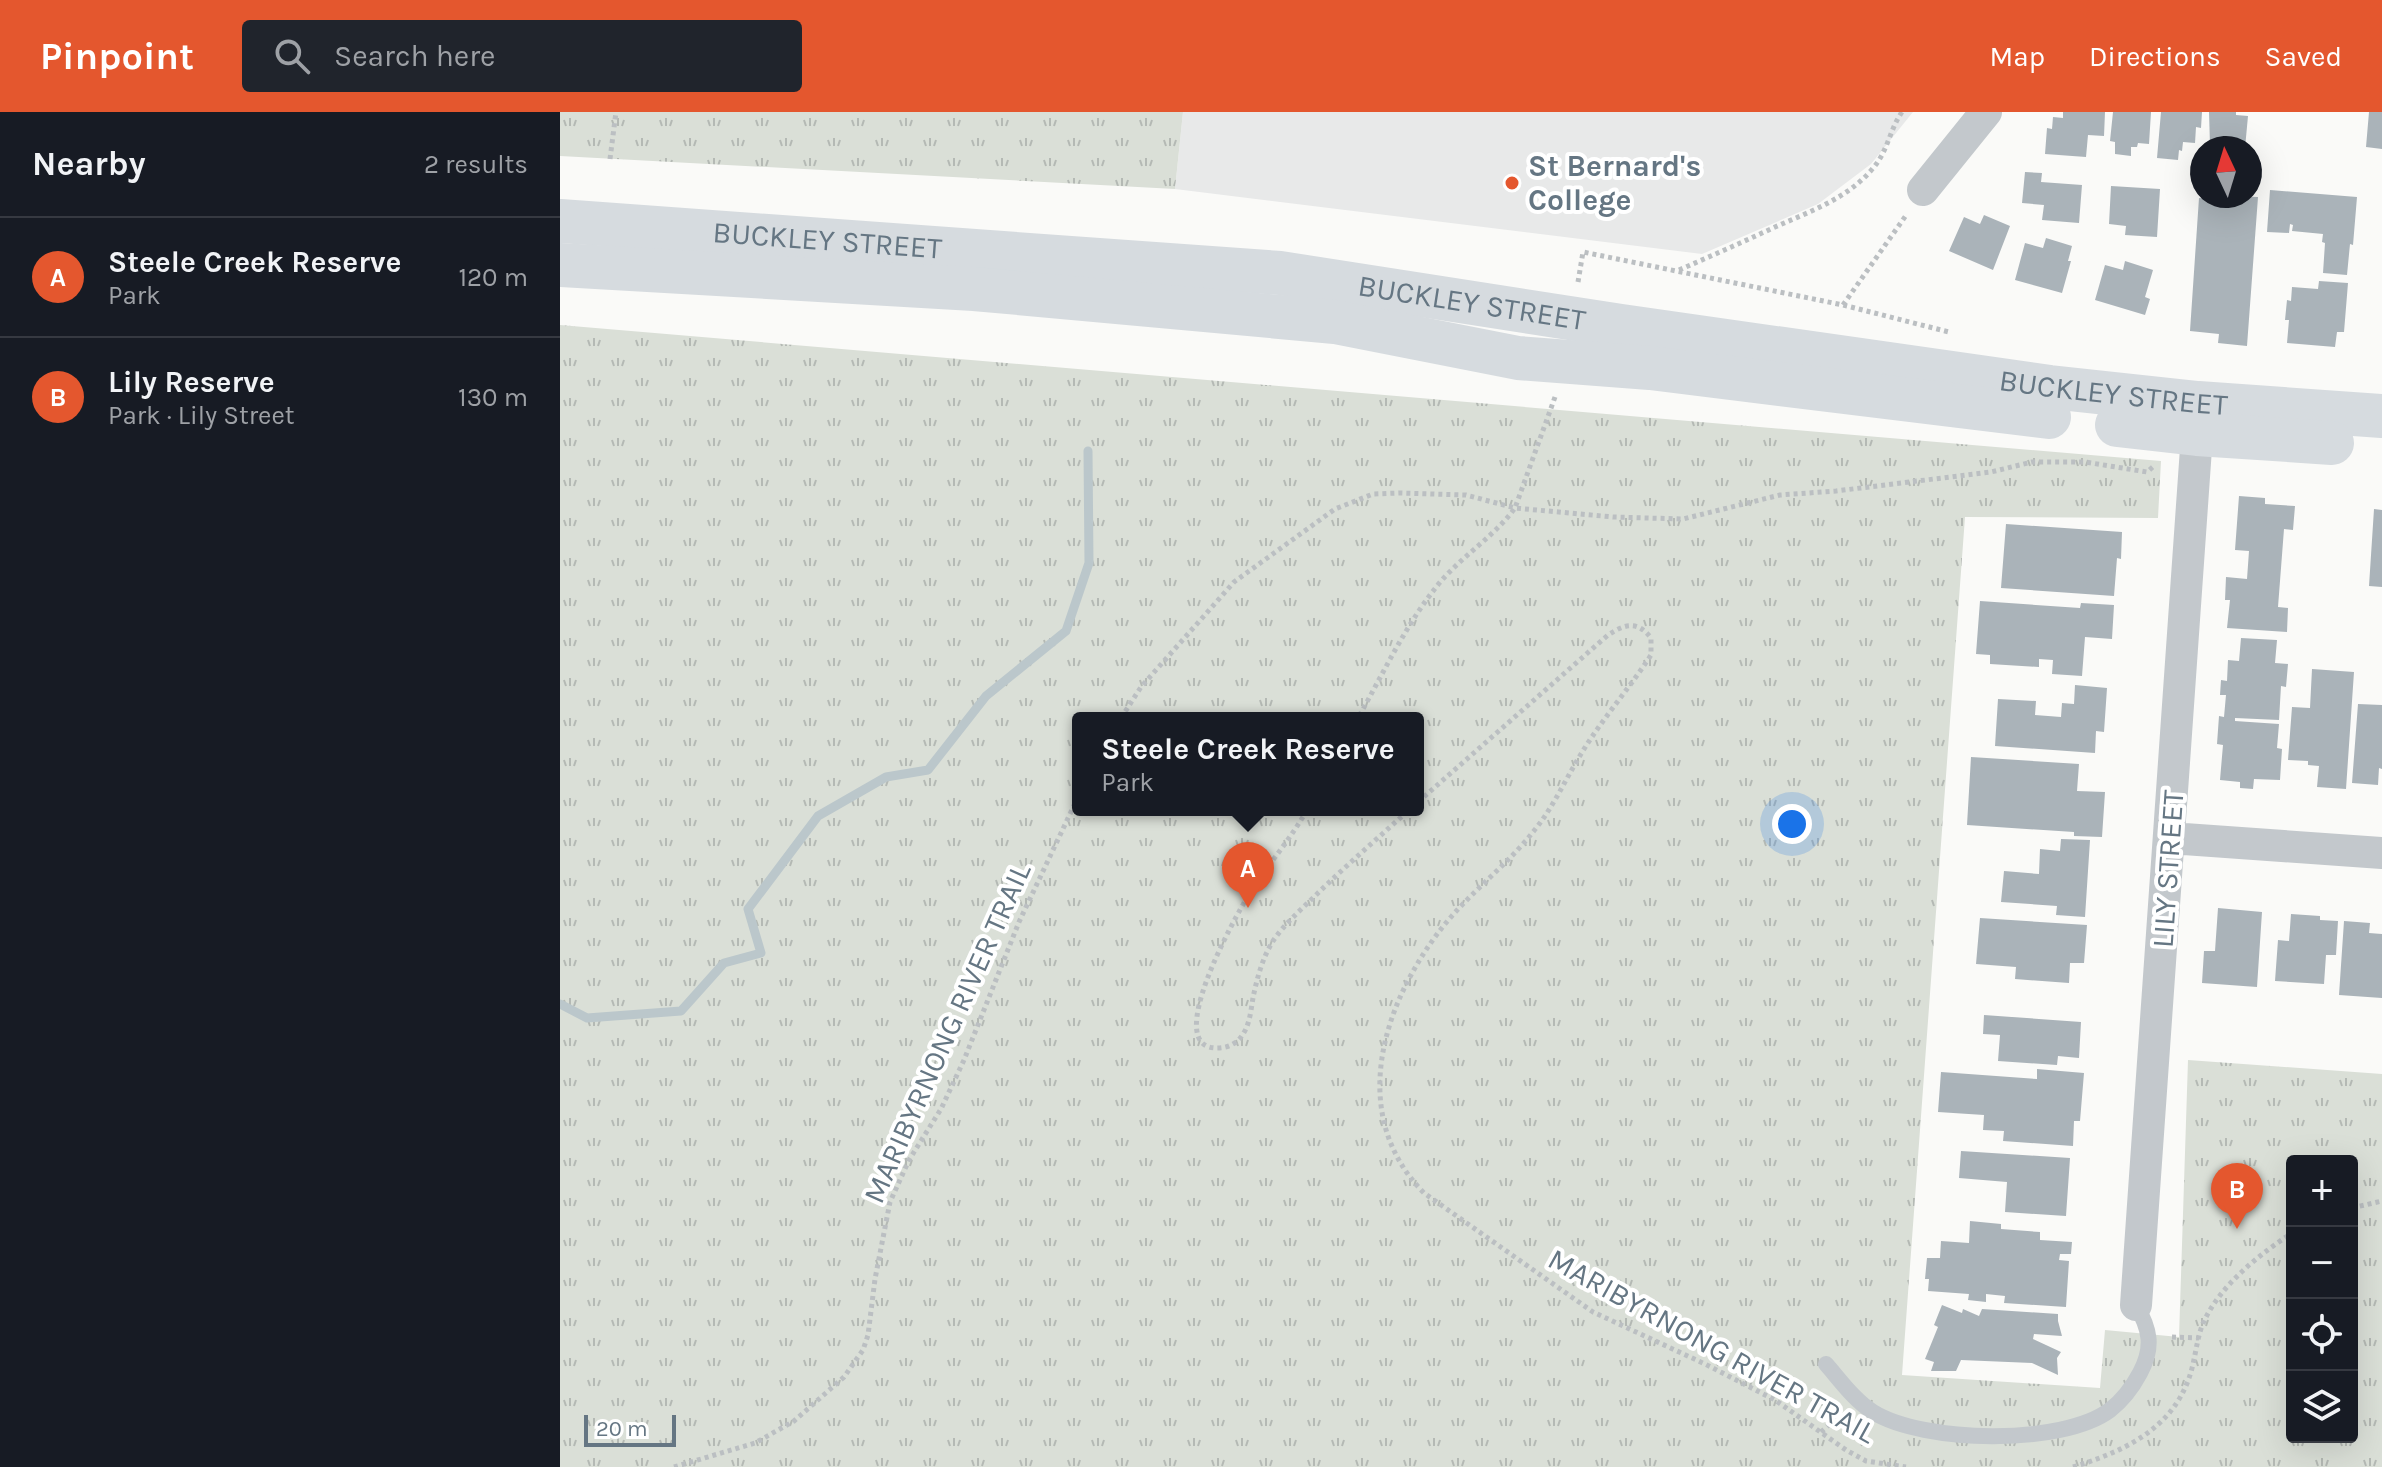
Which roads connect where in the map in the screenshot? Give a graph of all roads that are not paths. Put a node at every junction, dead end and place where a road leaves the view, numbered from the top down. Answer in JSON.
{"nodes":[{"id":1,"x":1986,"y":112,"type":"edge"},
{"id":2,"x":1923,"y":190,"type":"road end"},
{"id":3,"x":560,"y":221,"type":"edge"},
{"id":4,"x":560,"y":265,"type":"edge"},
{"id":5,"x":2382,"y":416,"type":"edge"},
{"id":6,"x":2197,"y":433,"type":"junction"},
{"id":7,"x":2382,"y":446,"type":"edge"},
{"id":8,"x":2170,"y":838,"type":"junction"},
{"id":9,"x":2382,"y":853,"type":"edge"},
{"id":10,"x":2136,"y":1305,"type":"joint"},
{"id":11,"x":1826,"y":1364,"type":"dead end"}],
"edges":[{"from":1,"to":2,"type":"street"},
{"from":3,"to":6,"type":"main road","name":"BUCKLEY STREET"},
{"from":4,"to":6,"type":"main road","name":"BUCKLEY STREET"},
{"from":5,"to":6,"type":"main road","name":"BUCKLEY STREET"},
{"from":6,"to":7,"type":"main road","name":"BUCKLEY STREET"},
{"from":6,"to":8,"type":"street","name":"LILY STREET"},
{"from":8,"to":9,"type":"street"},
{"from":8,"to":10,"type":"street","name":"LILY STREET"},
{"from":10,"to":11,"type":"lane"}]}
